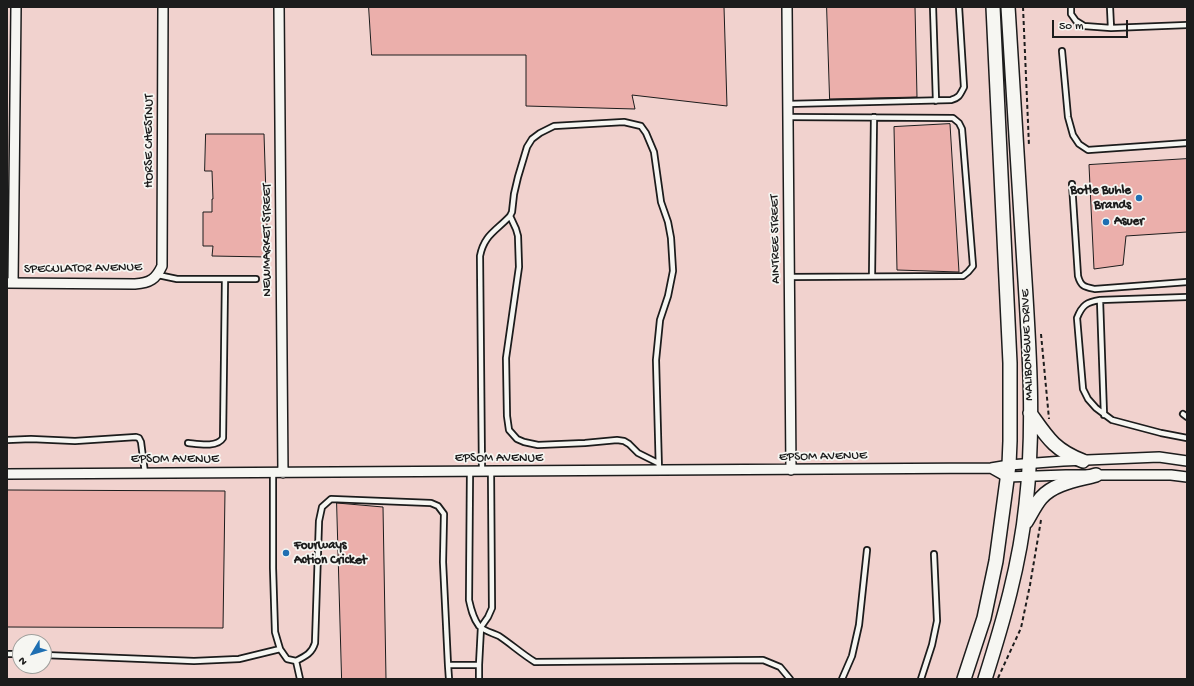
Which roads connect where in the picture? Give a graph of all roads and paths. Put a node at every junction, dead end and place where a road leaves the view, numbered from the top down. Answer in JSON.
{"nodes":[{"id":1,"x":16,"y":7,"type":"edge"},
{"id":2,"x":163,"y":7,"type":"edge"},
{"id":3,"x":279,"y":7,"type":"edge"},
{"id":4,"x":787,"y":7,"type":"edge"},
{"id":5,"x":933,"y":7,"type":"edge"},
{"id":6,"x":959,"y":7,"type":"edge"},
{"id":7,"x":992,"y":7,"type":"edge"},
{"id":8,"x":1008,"y":7,"type":"edge"},
{"id":9,"x":1023,"y":7,"type":"edge"},
{"id":10,"x":1071,"y":7,"type":"edge"},
{"id":11,"x":1110,"y":7,"type":"edge"},
{"id":12,"x":1187,"y":25,"type":"edge"},
{"id":13,"x":1111,"y":28,"type":"junction"},
{"id":14,"x":1062,"y":51,"type":"dead end"},
{"id":15,"x":936,"y":101,"type":"junction"},
{"id":16,"x":787,"y":104,"type":"junction"},
{"id":17,"x":787,"y":117,"type":"junction"},
{"id":18,"x":874,"y":117,"type":"junction"},
{"id":19,"x":1187,"y":143,"type":"edge"},
{"id":20,"x":1029,"y":152,"type":"dead end"},
{"id":21,"x":1072,"y":184,"type":"dead end"},
{"id":22,"x":510,"y":216,"type":"junction"},
{"id":23,"x":158,"y":275,"type":"junction"},
{"id":24,"x":872,"y":276,"type":"junction"},
{"id":25,"x":789,"y":277,"type":"junction"},
{"id":26,"x":224,"y":279,"type":"junction"},
{"id":27,"x":256,"y":279,"type":"dead end"},
{"id":28,"x":1187,"y":282,"type":"edge"},
{"id":29,"x":10,"y":283,"type":"edge"},
{"id":30,"x":1187,"y":297,"type":"edge"},
{"id":31,"x":1100,"y":300,"type":"junction"},
{"id":32,"x":1041,"y":333,"type":"dead end"},
{"id":33,"x":1030,"y":413,"type":"junction"},
{"id":34,"x":1104,"y":415,"type":"junction"},
{"id":35,"x":1050,"y":426,"type":"dead end"},
{"id":36,"x":1187,"y":438,"type":"edge"},
{"id":37,"x":7,"y":440,"type":"edge"},
{"id":38,"x":188,"y":443,"type":"dead end"},
{"id":39,"x":1083,"y":461,"type":"junction"},
{"id":40,"x":1187,"y":461,"type":"edge"},
{"id":41,"x":658,"y":467,"type":"junction"},
{"id":42,"x":791,"y":470,"type":"junction"},
{"id":43,"x":1029,"y":470,"type":"junction"},
{"id":44,"x":1008,"y":471,"type":"junction"},
{"id":45,"x":470,"y":472,"type":"junction"},
{"id":46,"x":482,"y":472,"type":"junction"},
{"id":47,"x":491,"y":472,"type":"junction"},
{"id":48,"x":145,"y":473,"type":"junction"},
{"id":49,"x":273,"y":473,"type":"junction"},
{"id":50,"x":283,"y":473,"type":"junction"},
{"id":51,"x":7,"y":474,"type":"edge"},
{"id":52,"x":1096,"y":475,"type":"junction"},
{"id":53,"x":1187,"y":477,"type":"edge"},
{"id":54,"x":1042,"y":518,"type":"dead end"},
{"id":55,"x":1022,"y":528,"type":"junction"},
{"id":56,"x":867,"y":550,"type":"dead end"},
{"id":57,"x":934,"y":554,"type":"dead end"},
{"id":58,"x":480,"y":627,"type":"junction"},
{"id":59,"x":280,"y":649,"type":"junction"},
{"id":60,"x":52,"y":655,"type":"edge"},
{"id":61,"x":296,"y":661,"type":"junction"},
{"id":62,"x":448,"y":665,"type":"junction"},
{"id":63,"x":479,"y":665,"type":"junction"},
{"id":64,"x":300,"y":679,"type":"edge"},
{"id":65,"x":448,"y":679,"type":"edge"},
{"id":66,"x":480,"y":679,"type":"edge"},
{"id":67,"x":790,"y":679,"type":"edge"},
{"id":68,"x":842,"y":679,"type":"edge"},
{"id":69,"x":921,"y":679,"type":"edge"},
{"id":70,"x":964,"y":679,"type":"edge"},
{"id":71,"x":985,"y":679,"type":"edge"},
{"id":72,"x":998,"y":679,"type":"edge"}],
"edges":[{"from":1,"to":29,"type":"street"},
{"from":2,"to":23,"type":"street","name":"HORSE CHESTNUT"},
{"from":3,"to":50,"type":"street","name":"NEWMARKET STREET"},
{"from":4,"to":16,"type":"street","name":"AINTREE STREET"},
{"from":5,"to":15,"type":"lane"},
{"from":6,"to":15,"type":"lane"},
{"from":7,"to":44,"type":"main road","name":"MALIBONGWE DRIVE"},
{"from":8,"to":33,"type":"main road","name":"MALIBONGWE DRIVE"},
{"from":9,"to":20,"type":"path"},
{"from":10,"to":13,"type":"lane"},
{"from":11,"to":13,"type":"lane"},
{"from":12,"to":13,"type":"lane"},
{"from":14,"to":19,"type":"lane"},
{"from":15,"to":16,"type":"lane"},
{"from":16,"to":17,"type":"street","name":"AINTREE STREET"},
{"from":17,"to":18,"type":"lane"},
{"from":17,"to":25,"type":"street","name":"AINTREE STREET"},
{"from":18,"to":24,"type":"lane"},
{"from":18,"to":24,"type":"lane"},
{"from":21,"to":28,"type":"lane"},
{"from":22,"to":41,"type":"lane"},
{"from":22,"to":41,"type":"lane"},
{"from":22,"to":46,"type":"lane"},
{"from":23,"to":26,"type":"lane"},
{"from":23,"to":29,"type":"street","name":"SPECULATOR AVENUE"},
{"from":24,"to":25,"type":"lane"},
{"from":25,"to":42,"type":"street","name":"AINTREE STREET"},
{"from":26,"to":27,"type":"lane"},
{"from":26,"to":38,"type":"lane"},
{"from":30,"to":31,"type":"lane"},
{"from":31,"to":34,"type":"lane"},
{"from":31,"to":34,"type":"lane"},
{"from":32,"to":35,"type":"path"},
{"from":33,"to":39,"type":"main road"},
{"from":33,"to":43,"type":"main road","name":"MALIBONGWE DRIVE"},
{"from":34,"to":36,"type":"lane"},
{"from":37,"to":48,"type":"lane"},
{"from":39,"to":40,"type":"street","name":"EPSOM AVENUE"},
{"from":39,"to":43,"type":"street","name":"EPSOM AVENUE"},
{"from":41,"to":42,"type":"street","name":"EPSOM AVENUE"},
{"from":41,"to":47,"type":"street","name":"EPSOM AVENUE"},
{"from":42,"to":44,"type":"street","name":"EPSOM AVENUE"},
{"from":43,"to":44,"type":"street","name":"EPSOM AVENUE"},
{"from":43,"to":44,"type":"street","name":"EPSOM AVENUE"},
{"from":43,"to":52,"type":"street","name":"EPSOM AVENUE"},
{"from":43,"to":55,"type":"main road","name":"MALIBONGWE DRIVE"},
{"from":44,"to":70,"type":"main road","name":"MALIBONGWE DRIVE"},
{"from":45,"to":46,"type":"street","name":"EPSOM AVENUE"},
{"from":45,"to":50,"type":"street","name":"EPSOM AVENUE"},
{"from":45,"to":58,"type":"lane"},
{"from":46,"to":47,"type":"street","name":"EPSOM AVENUE"},
{"from":47,"to":58,"type":"lane"},
{"from":48,"to":49,"type":"street","name":"EPSOM AVENUE"},
{"from":48,"to":51,"type":"street","name":"EPSOM AVENUE"},
{"from":49,"to":50,"type":"street","name":"EPSOM AVENUE"},
{"from":49,"to":59,"type":"lane"},
{"from":52,"to":53,"type":"street","name":"EPSOM AVENUE"},
{"from":52,"to":55,"type":"main road"},
{"from":54,"to":72,"type":"path"},
{"from":55,"to":71,"type":"main road","name":"MALIBONGWE DRIVE"},
{"from":56,"to":68,"type":"lane"},
{"from":57,"to":69,"type":"lane"},
{"from":58,"to":63,"type":"lane"},
{"from":58,"to":67,"type":"lane"},
{"from":59,"to":60,"type":"lane"},
{"from":59,"to":61,"type":"lane"},
{"from":61,"to":62,"type":"lane"},
{"from":61,"to":64,"type":"lane"},
{"from":62,"to":63,"type":"lane"},
{"from":62,"to":65,"type":"lane"},
{"from":63,"to":66,"type":"lane"}]}
